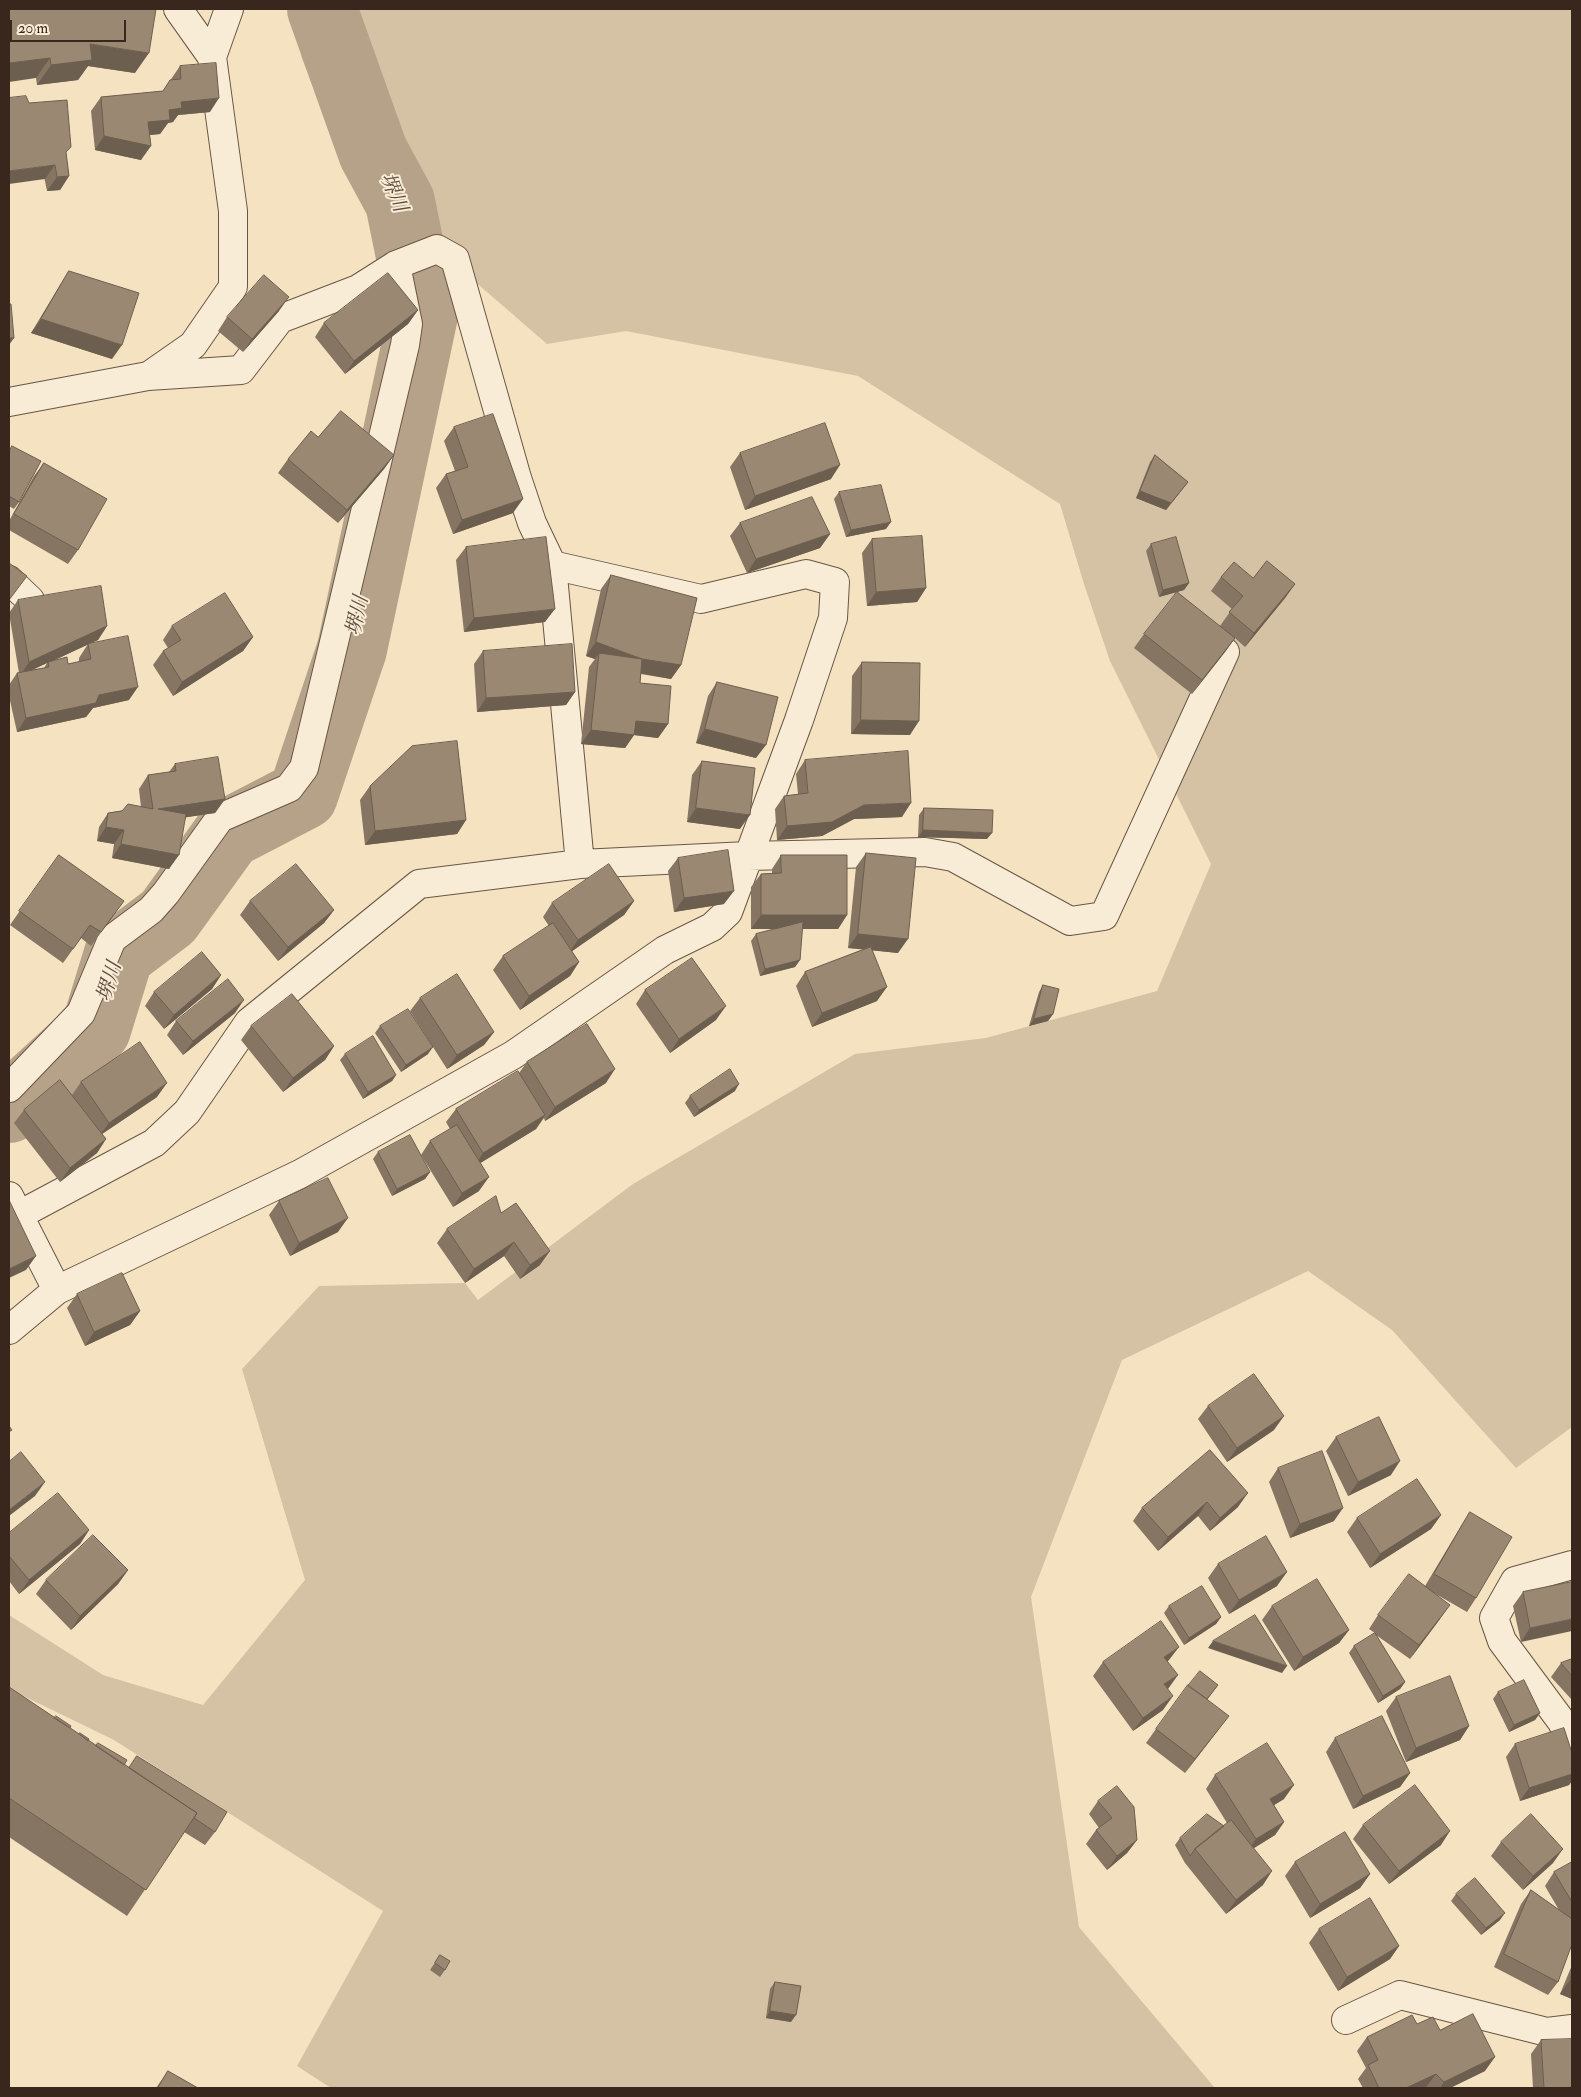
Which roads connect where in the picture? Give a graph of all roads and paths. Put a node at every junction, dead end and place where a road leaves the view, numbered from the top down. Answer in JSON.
{"nodes":[{"id":1,"x":178,"y":9,"type":"edge"},
{"id":2,"x":229,"y":9,"type":"edge"},
{"id":3,"x":212,"y":57,"type":"junction"},
{"id":4,"x":396,"y":265,"type":"junction"},
{"id":5,"x":148,"y":376,"type":"junction"},
{"id":6,"x":9,"y":402,"type":"edge"},
{"id":7,"x":552,"y":566,"type":"junction"},
{"id":8,"x":9,"y":580,"type":"edge"},
{"id":9,"x":30,"y":600,"type":"edge"},
{"id":10,"x":1225,"y":652,"type":"edge"},
{"id":11,"x":748,"y":856,"type":"junction"},
{"id":12,"x":580,"y":864,"type":"junction"},
{"id":13,"x":9,"y":1088,"type":"edge"},
{"id":14,"x":14,"y":1205,"type":"edge"},
{"id":15,"x":57,"y":1290,"type":"junction"},
{"id":16,"x":9,"y":1330,"type":"edge"},
{"id":17,"x":1572,"y":1565,"type":"edge"},
{"id":18,"x":1572,"y":1744,"type":"edge"},
{"id":19,"x":1346,"y":2020,"type":"dead end"},
{"id":20,"x":1572,"y":2029,"type":"edge"}],
"edges":[{"from":1,"to":3,"type":"street"},
{"from":2,"to":3,"type":"street"},
{"from":3,"to":5,"type":"street"},
{"from":4,"to":5,"type":"street"},
{"from":4,"to":7,"type":"street"},
{"from":4,"to":13,"type":"street"},
{"from":5,"to":6,"type":"street"},
{"from":7,"to":11,"type":"street"},
{"from":7,"to":12,"type":"street"},
{"from":8,"to":9,"type":"street"},
{"from":10,"to":11,"type":"street"},
{"from":11,"to":12,"type":"street"},
{"from":11,"to":15,"type":"street"},
{"from":12,"to":14,"type":"street"},
{"from":14,"to":15,"type":"street"},
{"from":15,"to":16,"type":"street"},
{"from":17,"to":18,"type":"street"},
{"from":19,"to":20,"type":"street"}]}
